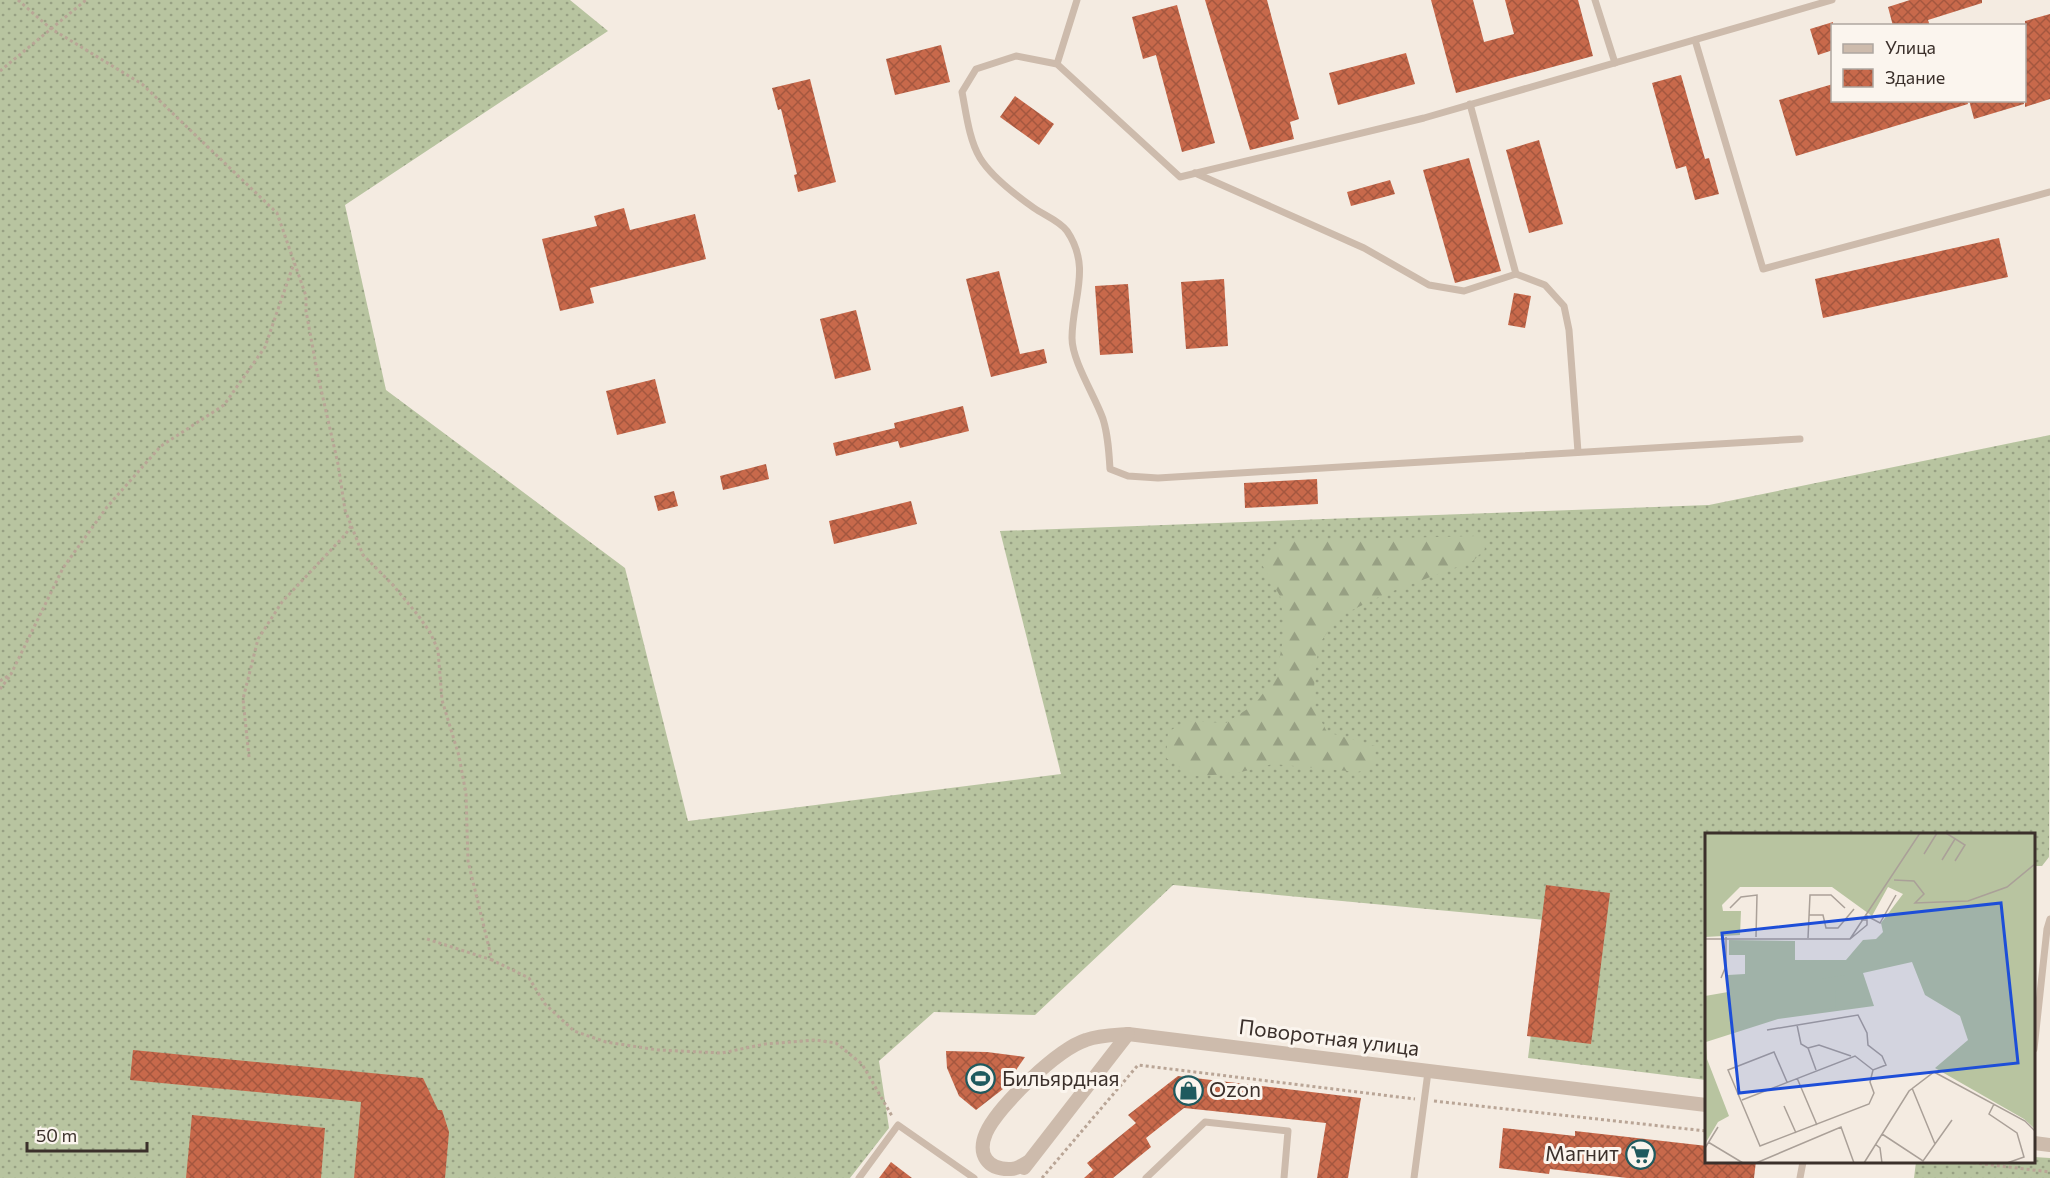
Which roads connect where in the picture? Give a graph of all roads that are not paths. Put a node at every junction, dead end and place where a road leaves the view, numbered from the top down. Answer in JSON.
{"nodes":[{"id":1,"x":1077,"y":0,"type":"edge"},
{"id":2,"x":1595,"y":0,"type":"edge"},
{"id":3,"x":1832,"y":0,"type":"edge"},
{"id":4,"x":1695,"y":40,"type":"junction"},
{"id":5,"x":1615,"y":63,"type":"junction"},
{"id":6,"x":1058,"y":64,"type":"junction"},
{"id":7,"x":1470,"y":104,"type":"junction"},
{"id":8,"x":1195,"y":174,"type":"junction"},
{"id":9,"x":2050,"y":192,"type":"edge"},
{"id":10,"x":1516,"y":274,"type":"junction"},
{"id":11,"x":1800,"y":439,"type":"dead end"},
{"id":12,"x":1578,"y":452,"type":"junction"},
{"id":13,"x":2050,"y":919,"type":"edge"},
{"id":14,"x":1128,"y":1034,"type":"junction"},
{"id":15,"x":2035,"y":1040,"type":"edge"},
{"id":16,"x":1428,"y":1072,"type":"junction"},
{"id":17,"x":1705,"y":1105,"type":"edge"},
{"id":18,"x":2035,"y":1143,"type":"edge"},
{"id":19,"x":2050,"y":1145,"type":"edge"},
{"id":20,"x":1028,"y":1162,"type":"junction"},
{"id":21,"x":1803,"y":1163,"type":"edge"},
{"id":22,"x":859,"y":1178,"type":"edge"},
{"id":23,"x":974,"y":1178,"type":"edge"},
{"id":24,"x":1016,"y":1178,"type":"edge"},
{"id":25,"x":1146,"y":1178,"type":"edge"},
{"id":26,"x":1284,"y":1178,"type":"edge"},
{"id":27,"x":1414,"y":1178,"type":"edge"},
{"id":28,"x":1800,"y":1178,"type":"edge"}],
"edges":[{"from":1,"to":6,"type":"lane"},
{"from":2,"to":5,"type":"lane"},
{"from":3,"to":4,"type":"lane"},
{"from":4,"to":5,"type":"lane"},
{"from":4,"to":9,"type":"lane"},
{"from":5,"to":7,"type":"lane"},
{"from":6,"to":8,"type":"lane"},
{"from":6,"to":12,"type":"lane"},
{"from":7,"to":8,"type":"lane"},
{"from":7,"to":10,"type":"lane"},
{"from":8,"to":10,"type":"lane"},
{"from":10,"to":12,"type":"lane"},
{"from":11,"to":12,"type":"lane"},
{"from":13,"to":15,"type":"lane"},
{"from":14,"to":16,"type":"street","name":"Поворотная улица"},
{"from":14,"to":20,"type":"street"},
{"from":14,"to":20,"type":"street","name":"Поворотная улица"},
{"from":16,"to":17,"type":"street","name":"Поворотная улица"},
{"from":16,"to":27,"type":"lane"},
{"from":18,"to":19,"type":"street"},
{"from":20,"to":24,"type":"street"},
{"from":21,"to":28,"type":"lane"},
{"from":22,"to":23,"type":"lane"},
{"from":25,"to":26,"type":"lane"}]}
